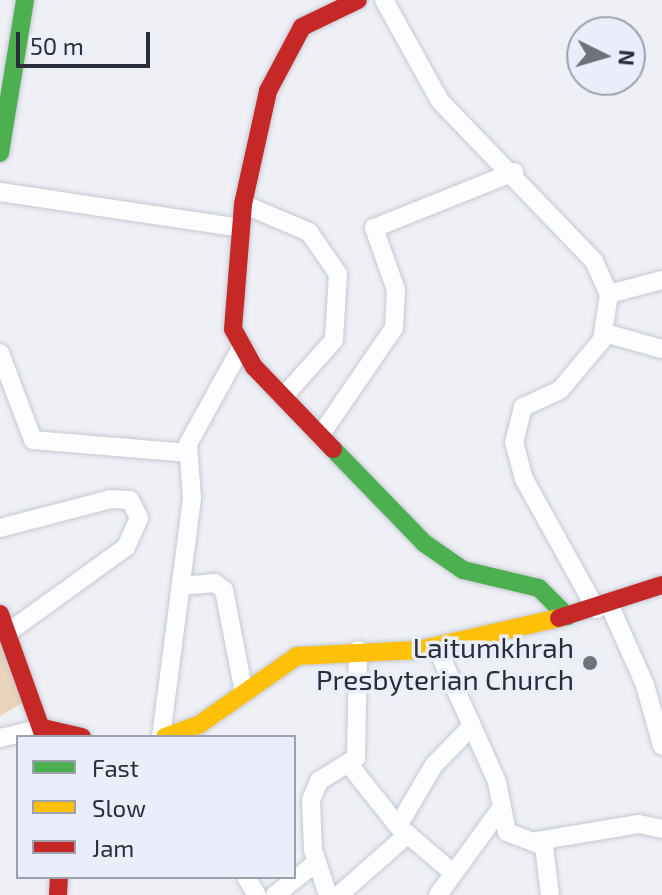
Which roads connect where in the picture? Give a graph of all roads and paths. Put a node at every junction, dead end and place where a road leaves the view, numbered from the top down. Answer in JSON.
{"nodes":[{"id":1,"x":25,"y":0,"type":"edge"},
{"id":2,"x":358,"y":0,"type":"edge"},
{"id":3,"x":384,"y":0,"type":"edge"},
{"id":4,"x":2,"y":122,"type":"edge"},
{"id":5,"x":0,"y":153,"type":"edge"},
{"id":6,"x":514,"y":172,"type":"junction"},
{"id":7,"x":0,"y":192,"type":"edge"},
{"id":8,"x":243,"y":204,"type":"junction"},
{"id":9,"x":240,"y":228,"type":"junction"},
{"id":10,"x":662,"y":280,"type":"edge"},
{"id":11,"x":609,"y":294,"type":"junction"},
{"id":12,"x":605,"y":333,"type":"junction"},
{"id":13,"x":242,"y":346,"type":"junction"},
{"id":14,"x":662,"y":349,"type":"edge"},
{"id":15,"x":0,"y":353,"type":"edge"},
{"id":16,"x":283,"y":397,"type":"junction"},
{"id":17,"x":320,"y":436,"type":"junction"},
{"id":18,"x":188,"y":453,"type":"junction"},
{"id":19,"x":0,"y":528,"type":"edge"},
{"id":20,"x":662,"y":585,"type":"edge"},
{"id":21,"x":181,"y":586,"type":"junction"},
{"id":22,"x":602,"y":606,"type":"junction"},
{"id":23,"x":0,"y":614,"type":"edge"},
{"id":24,"x":567,"y":616,"type":"junction"},
{"id":25,"x":7,"y":633,"type":"junction"},
{"id":26,"x":436,"y":646,"type":"junction"},
{"id":27,"x":358,"y":650,"type":"junction"},
{"id":28,"x":244,"y":693,"type":"junction"},
{"id":29,"x":472,"y":726,"type":"junction"},
{"id":30,"x":44,"y":732,"type":"edge"},
{"id":31,"x":22,"y":735,"type":"edge"},
{"id":32,"x":67,"y":735,"type":"edge"},
{"id":33,"x":169,"y":735,"type":"edge"},
{"id":34,"x":171,"y":735,"type":"edge"},
{"id":35,"x":662,"y":746,"type":"edge"},
{"id":36,"x":351,"y":767,"type":"junction"},
{"id":37,"x":502,"y":807,"type":"junction"},
{"id":38,"x":662,"y":829,"type":"edge"},
{"id":39,"x":403,"y":830,"type":"junction"},
{"id":40,"x":537,"y":841,"type":"junction"},
{"id":41,"x":317,"y":862,"type":"junction"},
{"id":42,"x":453,"y":873,"type":"junction"},
{"id":43,"x":296,"y":878,"type":"edge"},
{"id":44,"x":295,"y":879,"type":"edge"},
{"id":45,"x":275,"y":895,"type":"edge"},
{"id":46,"x":328,"y":895,"type":"edge"},
{"id":47,"x":339,"y":895,"type":"edge"},
{"id":48,"x":438,"y":895,"type":"edge"},
{"id":49,"x":550,"y":895,"type":"edge"}],
"edges":[{"from":1,"to":4,"type":"main road"},
{"from":2,"to":8,"type":"main road"},
{"from":3,"to":6,"type":"street"},
{"from":4,"to":5,"type":"main road"},
{"from":6,"to":11,"type":"street"},
{"from":6,"to":17,"type":"street"},
{"from":7,"to":9,"type":"street"},
{"from":8,"to":9,"type":"main road"},
{"from":8,"to":16,"type":"street"},
{"from":9,"to":13,"type":"main road"},
{"from":10,"to":11,"type":"street"},
{"from":11,"to":12,"type":"street"},
{"from":12,"to":14,"type":"street"},
{"from":12,"to":22,"type":"street"},
{"from":13,"to":16,"type":"main road"},
{"from":13,"to":18,"type":"street"},
{"from":15,"to":18,"type":"street"},
{"from":16,"to":17,"type":"main road"},
{"from":17,"to":24,"type":"main road"},
{"from":18,"to":21,"type":"street"},
{"from":19,"to":25,"type":"street"},
{"from":20,"to":22,"type":"main road"},
{"from":21,"to":28,"type":"street"},
{"from":21,"to":33,"type":"street"},
{"from":22,"to":24,"type":"main road"},
{"from":22,"to":35,"type":"street"},
{"from":23,"to":25,"type":"main road"},
{"from":24,"to":26,"type":"main road"},
{"from":25,"to":30,"type":"main road"},
{"from":26,"to":27,"type":"main road"},
{"from":26,"to":29,"type":"street"},
{"from":27,"to":28,"type":"main road"},
{"from":27,"to":36,"type":"street"},
{"from":28,"to":34,"type":"main road"},
{"from":29,"to":37,"type":"street"},
{"from":29,"to":39,"type":"street"},
{"from":30,"to":31,"type":"street"},
{"from":30,"to":32,"type":"main road"},
{"from":36,"to":39,"type":"street"},
{"from":36,"to":41,"type":"street"},
{"from":37,"to":40,"type":"street"},
{"from":37,"to":42,"type":"street"},
{"from":38,"to":40,"type":"street"},
{"from":39,"to":42,"type":"street"},
{"from":39,"to":47,"type":"street"},
{"from":40,"to":49,"type":"street"},
{"from":41,"to":43,"type":"street"},
{"from":41,"to":46,"type":"street"},
{"from":42,"to":48,"type":"street"},
{"from":44,"to":45,"type":"street"}]}
